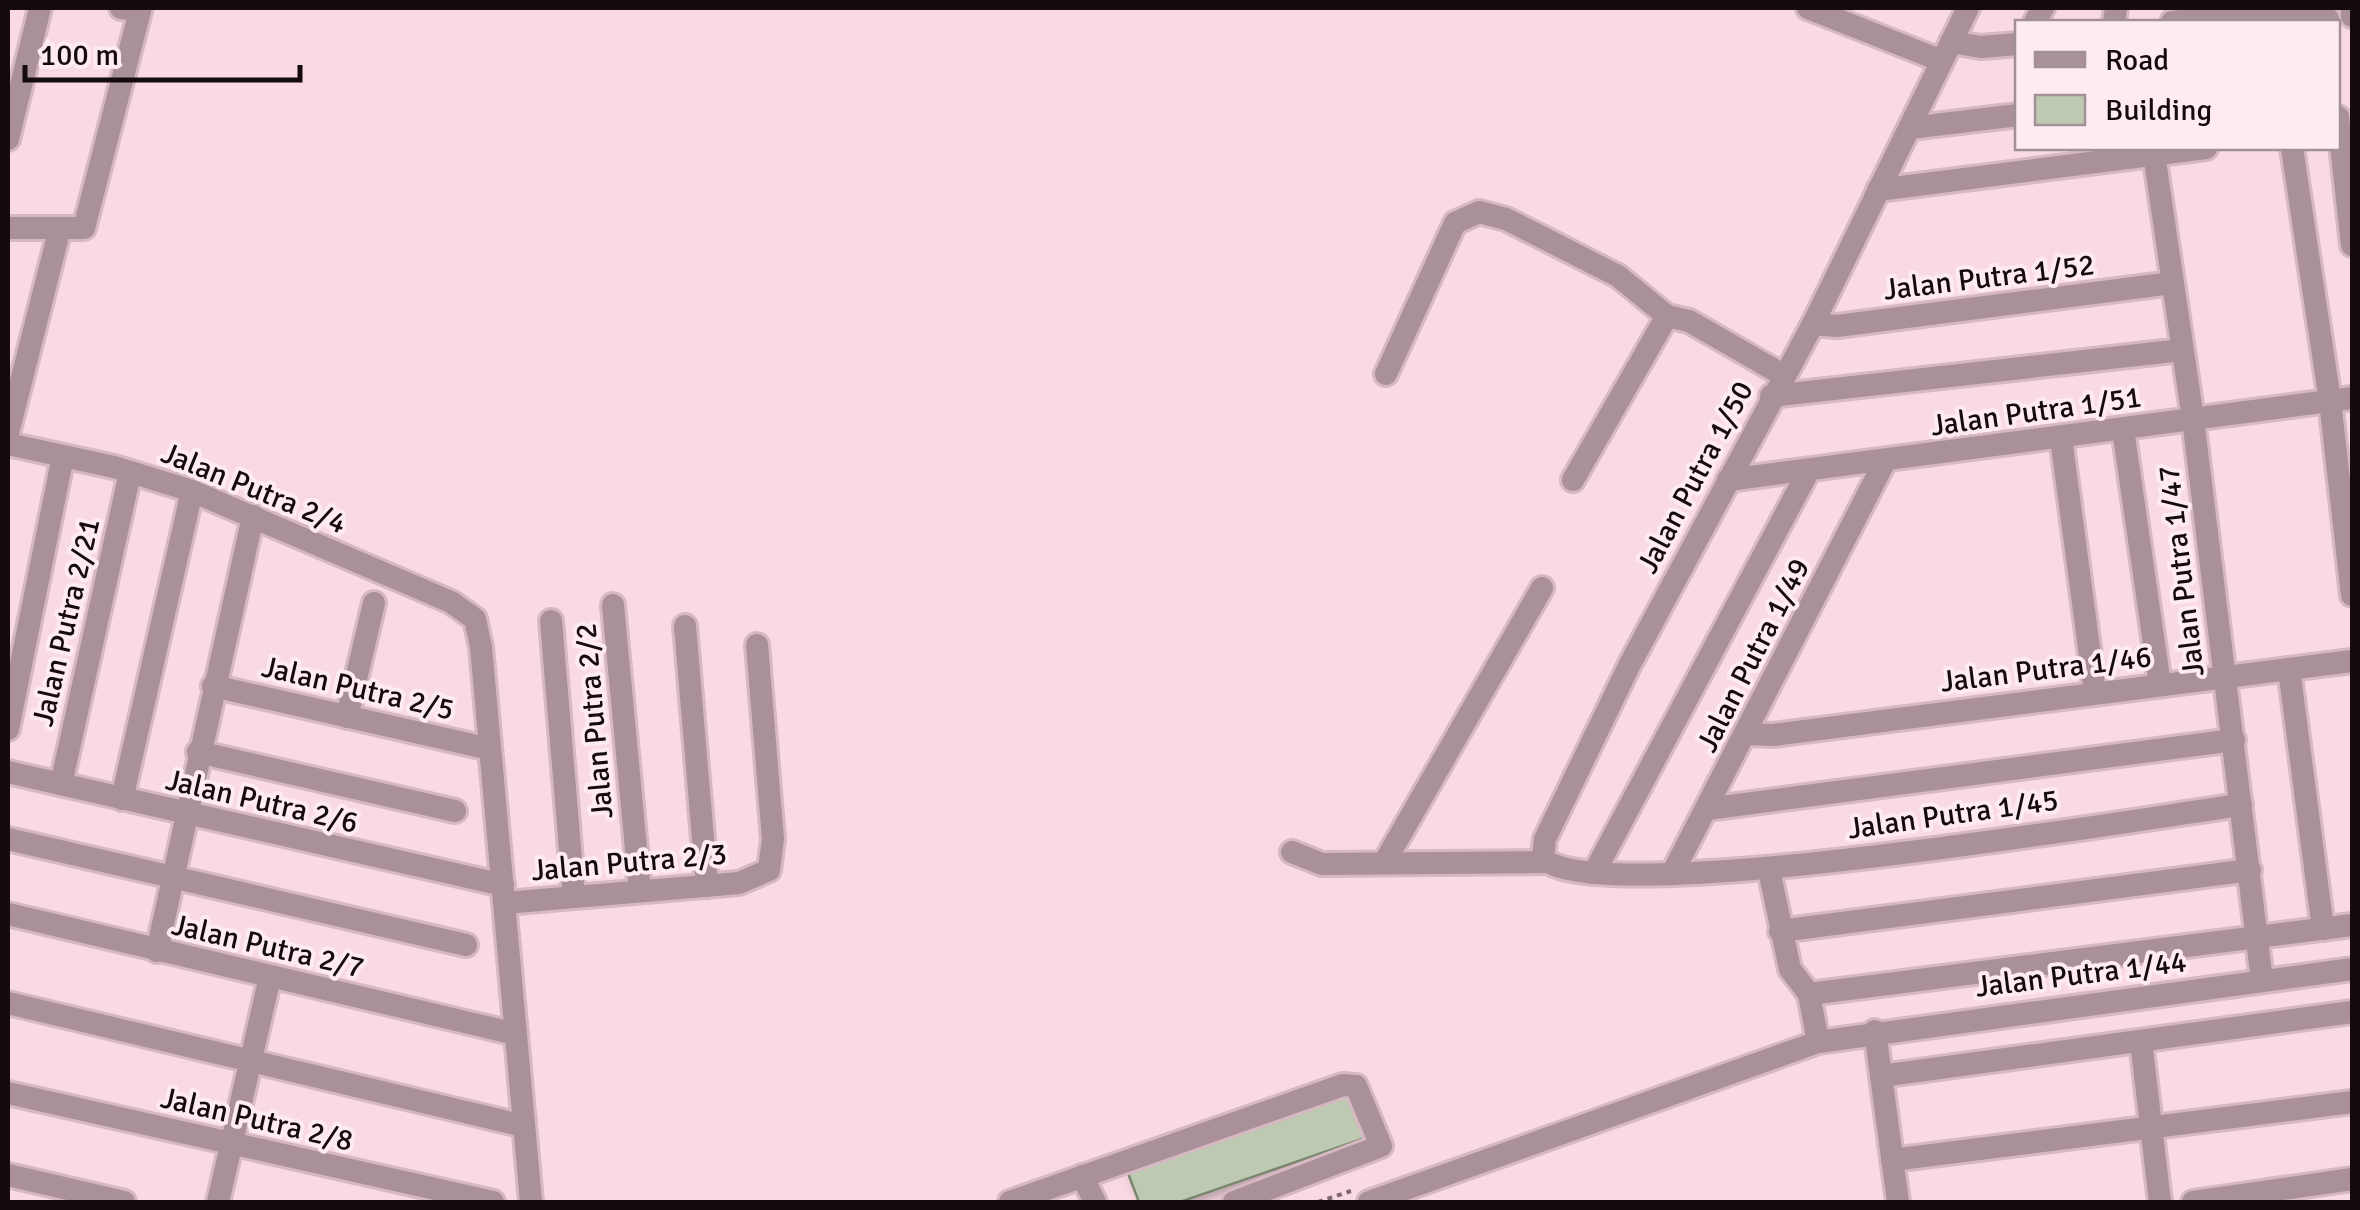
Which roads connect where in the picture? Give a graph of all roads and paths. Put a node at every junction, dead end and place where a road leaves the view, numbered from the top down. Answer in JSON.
{"nodes":[{"id":1,"x":40,"y":8,"type":"edge"},
{"id":2,"x":1808,"y":8,"type":"edge"},
{"id":3,"x":1968,"y":8,"type":"edge"},
{"id":4,"x":2352,"y":8,"type":"edge"},
{"id":5,"x":130,"y":9,"type":"edge"},
{"id":6,"x":2278,"y":13,"type":"edge"},
{"id":7,"x":2329,"y":16,"type":"edge"},
{"id":8,"x":2352,"y":16,"type":"edge"},
{"id":9,"x":2196,"y":20,"type":"edge"},
{"id":10,"x":2015,"y":44,"type":"edge"},
{"id":11,"x":1946,"y":52,"type":"junction"},
{"id":12,"x":2015,"y":115,"type":"edge"},
{"id":13,"x":1910,"y":128,"type":"junction"},
{"id":14,"x":2340,"y":131,"type":"edge"},
{"id":15,"x":8,"y":139,"type":"edge"},
{"id":16,"x":2189,"y":150,"type":"edge"},
{"id":17,"x":2292,"y":150,"type":"edge"},
{"id":18,"x":2154,"y":154,"type":"junction"},
{"id":19,"x":2348,"y":185,"type":"edge"},
{"id":20,"x":1878,"y":190,"type":"junction"},
{"id":21,"x":8,"y":228,"type":"edge"},
{"id":22,"x":72,"y":228,"type":"junction"},
{"id":23,"x":2352,"y":245,"type":"edge"},
{"id":24,"x":2172,"y":283,"type":"junction"},
{"id":25,"x":1667,"y":316,"type":"junction"},
{"id":26,"x":1813,"y":324,"type":"junction"},
{"id":27,"x":2182,"y":350,"type":"junction"},
{"id":28,"x":1386,"y":374,"type":"dead end"},
{"id":29,"x":1777,"y":386,"type":"junction"},
{"id":30,"x":2342,"y":400,"type":"edge"},
{"id":31,"x":2194,"y":419,"type":"junction"},
{"id":32,"x":2123,"y":429,"type":"junction"},
{"id":33,"x":8,"y":433,"type":"edge"},
{"id":34,"x":2061,"y":438,"type":"junction"},
{"id":35,"x":8,"y":444,"type":"edge"},
{"id":36,"x":63,"y":456,"type":"junction"},
{"id":37,"x":1884,"y":463,"type":"junction"},
{"id":38,"x":130,"y":472,"type":"junction"},
{"id":39,"x":1808,"y":472,"type":"junction"},
{"id":40,"x":1574,"y":480,"type":"dead end"},
{"id":41,"x":1728,"y":480,"type":"junction"},
{"id":42,"x":192,"y":491,"type":"junction"},
{"id":43,"x":253,"y":516,"type":"junction"},
{"id":44,"x":1542,"y":588,"type":"dead end"},
{"id":45,"x":2352,"y":595,"type":"edge"},
{"id":46,"x":374,"y":603,"type":"dead end"},
{"id":47,"x":613,"y":606,"type":"dead end"},
{"id":48,"x":551,"y":621,"type":"dead end"},
{"id":49,"x":684,"y":626,"type":"dead end"},
{"id":50,"x":757,"y":645,"type":"dead end"},
{"id":51,"x":2352,"y":661,"type":"edge"},
{"id":52,"x":2289,"y":669,"type":"junction"},
{"id":53,"x":2224,"y":676,"type":"junction"},
{"id":54,"x":2160,"y":684,"type":"junction"},
{"id":55,"x":213,"y":686,"type":"junction"},
{"id":56,"x":2095,"y":693,"type":"junction"},
{"id":57,"x":346,"y":717,"type":"junction"},
{"id":58,"x":8,"y":729,"type":"edge"},
{"id":59,"x":1748,"y":734,"type":"junction"},
{"id":60,"x":2234,"y":740,"type":"junction"},
{"id":61,"x":490,"y":749,"type":"junction"},
{"id":62,"x":198,"y":752,"type":"junction"},
{"id":63,"x":8,"y":772,"type":"edge"},
{"id":64,"x":61,"y":784,"type":"junction"},
{"id":65,"x":122,"y":799,"type":"junction"},
{"id":66,"x":2241,"y":805,"type":"junction"},
{"id":67,"x":1707,"y":809,"type":"junction"},
{"id":68,"x":454,"y":811,"type":"dead end"},
{"id":69,"x":184,"y":814,"type":"junction"},
{"id":70,"x":8,"y":839,"type":"edge"},
{"id":71,"x":1292,"y":852,"type":"dead end"},
{"id":72,"x":1546,"y":862,"type":"junction"},
{"id":73,"x":1384,"y":863,"type":"junction"},
{"id":74,"x":1768,"y":870,"type":"junction"},
{"id":75,"x":2250,"y":870,"type":"junction"},
{"id":76,"x":1594,"y":874,"type":"junction"},
{"id":77,"x":1672,"y":874,"type":"junction"},
{"id":78,"x":172,"y":879,"type":"junction"},
{"id":79,"x":707,"y":886,"type":"junction"},
{"id":80,"x":640,"y":891,"type":"junction"},
{"id":81,"x":504,"y":894,"type":"junction"},
{"id":82,"x":574,"y":897,"type":"junction"},
{"id":83,"x":8,"y":914,"type":"edge"},
{"id":84,"x":2352,"y":925,"type":"edge"},
{"id":85,"x":2323,"y":929,"type":"junction"},
{"id":86,"x":1780,"y":932,"type":"junction"},
{"id":87,"x":2258,"y":937,"type":"junction"},
{"id":88,"x":466,"y":945,"type":"dead end"},
{"id":89,"x":157,"y":951,"type":"junction"},
{"id":90,"x":2352,"y":968,"type":"edge"},
{"id":91,"x":270,"y":977,"type":"junction"},
{"id":92,"x":2262,"y":981,"type":"junction"},
{"id":93,"x":1809,"y":994,"type":"junction"},
{"id":94,"x":8,"y":1004,"type":"edge"},
{"id":95,"x":2352,"y":1012,"type":"edge"},
{"id":96,"x":1875,"y":1031,"type":"junction"},
{"id":97,"x":516,"y":1034,"type":"junction"},
{"id":98,"x":2140,"y":1041,"type":"junction"},
{"id":99,"x":1818,"y":1042,"type":"junction"},
{"id":100,"x":249,"y":1064,"type":"junction"},
{"id":101,"x":1881,"y":1076,"type":"junction"},
{"id":102,"x":8,"y":1093,"type":"edge"},
{"id":103,"x":2352,"y":1102,"type":"edge"},
{"id":104,"x":524,"y":1126,"type":"junction"},
{"id":105,"x":2150,"y":1128,"type":"junction"},
{"id":106,"x":231,"y":1144,"type":"junction"},
{"id":107,"x":1892,"y":1160,"type":"junction"},
{"id":108,"x":8,"y":1175,"type":"edge"},
{"id":109,"x":1082,"y":1176,"type":"junction"},
{"id":110,"x":2352,"y":1178,"type":"edge"},
{"id":111,"x":124,"y":1202,"type":"edge"},
{"id":112,"x":218,"y":1202,"type":"edge"},
{"id":113,"x":493,"y":1202,"type":"edge"},
{"id":114,"x":532,"y":1202,"type":"edge"},
{"id":115,"x":1010,"y":1202,"type":"edge"},
{"id":116,"x":1096,"y":1202,"type":"edge"},
{"id":117,"x":1234,"y":1202,"type":"edge"},
{"id":118,"x":1369,"y":1202,"type":"edge"},
{"id":119,"x":1898,"y":1202,"type":"edge"},
{"id":120,"x":2160,"y":1202,"type":"edge"},
{"id":121,"x":2192,"y":1202,"type":"edge"}],
"edges":[{"from":1,"to":15,"type":"street"},
{"from":2,"to":11,"type":"street"},
{"from":3,"to":11,"type":"street","name":"Jalan Putra 1/50"},
{"from":4,"to":8,"type":"street"},
{"from":5,"to":22,"type":"street"},
{"from":6,"to":7,"type":"street"},
{"from":6,"to":9,"type":"street"},
{"from":10,"to":11,"type":"street"},
{"from":11,"to":13,"type":"street","name":"Jalan Putra 1/50"},
{"from":12,"to":13,"type":"street"},
{"from":13,"to":20,"type":"street","name":"Jalan Putra 1/50"},
{"from":14,"to":19,"type":"street"},
{"from":16,"to":18,"type":"street"},
{"from":17,"to":30,"type":"street"},
{"from":18,"to":20,"type":"street"},
{"from":18,"to":24,"type":"street","name":"Jalan Putra 1/47"},
{"from":19,"to":23,"type":"street"},
{"from":20,"to":26,"type":"street","name":"Jalan Putra 1/50"},
{"from":21,"to":22,"type":"street"},
{"from":22,"to":33,"type":"street"},
{"from":24,"to":26,"type":"street","name":"Jalan Putra 1/52"},
{"from":24,"to":27,"type":"street","name":"Jalan Putra 1/47"},
{"from":25,"to":28,"type":"street"},
{"from":25,"to":29,"type":"street"},
{"from":25,"to":40,"type":"street"},
{"from":26,"to":29,"type":"street","name":"Jalan Putra 1/50"},
{"from":27,"to":29,"type":"street"},
{"from":27,"to":31,"type":"street","name":"Jalan Putra 1/47"},
{"from":29,"to":41,"type":"street","name":"Jalan Putra 1/50"},
{"from":30,"to":31,"type":"street","name":"Jalan Putra 1/51"},
{"from":30,"to":45,"type":"street"},
{"from":31,"to":32,"type":"street","name":"Jalan Putra 1/51"},
{"from":31,"to":53,"type":"street","name":"Jalan Putra 1/47"},
{"from":32,"to":34,"type":"street","name":"Jalan Putra 1/51"},
{"from":32,"to":54,"type":"street"},
{"from":34,"to":37,"type":"street","name":"Jalan Putra 1/51"},
{"from":34,"to":56,"type":"street"},
{"from":35,"to":36,"type":"street","name":"Jalan Putra 2/4"},
{"from":36,"to":38,"type":"street","name":"Jalan Putra 2/4"},
{"from":36,"to":58,"type":"street"},
{"from":37,"to":39,"type":"street","name":"Jalan Putra 1/51"},
{"from":37,"to":59,"type":"street","name":"Jalan Putra 1/49"},
{"from":38,"to":42,"type":"street","name":"Jalan Putra 2/4"},
{"from":38,"to":64,"type":"street","name":"Jalan Putra 2/21"},
{"from":39,"to":41,"type":"street","name":"Jalan Putra 1/51"},
{"from":39,"to":76,"type":"street"},
{"from":41,"to":72,"type":"street","name":"Jalan Putra 1/50"},
{"from":42,"to":43,"type":"street","name":"Jalan Putra 2/4"},
{"from":42,"to":65,"type":"street"},
{"from":43,"to":55,"type":"street"},
{"from":43,"to":61,"type":"street","name":"Jalan Putra 2/4"},
{"from":44,"to":73,"type":"street"},
{"from":46,"to":57,"type":"street"},
{"from":47,"to":80,"type":"street","name":"Jalan Putra 2/2"},
{"from":48,"to":82,"type":"street"},
{"from":49,"to":79,"type":"street"},
{"from":50,"to":79,"type":"street","name":"Jalan Putra 2/3"},
{"from":51,"to":52,"type":"street","name":"Jalan Putra 1/46"},
{"from":52,"to":53,"type":"street","name":"Jalan Putra 1/46"},
{"from":52,"to":85,"type":"street"},
{"from":53,"to":54,"type":"street","name":"Jalan Putra 1/46"},
{"from":53,"to":60,"type":"street","name":"Jalan Putra 1/47"},
{"from":54,"to":56,"type":"street","name":"Jalan Putra 1/46"},
{"from":55,"to":57,"type":"street","name":"Jalan Putra 2/5"},
{"from":55,"to":62,"type":"street"},
{"from":56,"to":59,"type":"street","name":"Jalan Putra 1/46"},
{"from":57,"to":61,"type":"street","name":"Jalan Putra 2/5"},
{"from":59,"to":67,"type":"street","name":"Jalan Putra 1/49"},
{"from":60,"to":66,"type":"street","name":"Jalan Putra 1/47"},
{"from":60,"to":67,"type":"street"},
{"from":61,"to":81,"type":"street"},
{"from":62,"to":68,"type":"street"},
{"from":62,"to":69,"type":"street"},
{"from":63,"to":64,"type":"street","name":"Jalan Putra 2/6"},
{"from":64,"to":65,"type":"street","name":"Jalan Putra 2/6"},
{"from":65,"to":69,"type":"street","name":"Jalan Putra 2/6"},
{"from":66,"to":74,"type":"street","name":"Jalan Putra 1/45"},
{"from":66,"to":75,"type":"street","name":"Jalan Putra 1/47"},
{"from":67,"to":77,"type":"street","name":"Jalan Putra 1/49"},
{"from":69,"to":78,"type":"street"},
{"from":69,"to":81,"type":"street","name":"Jalan Putra 2/6"},
{"from":70,"to":78,"type":"street"},
{"from":71,"to":73,"type":"street"},
{"from":72,"to":73,"type":"street"},
{"from":72,"to":76,"type":"street"},
{"from":74,"to":77,"type":"street","name":"Jalan Putra 1/45"},
{"from":74,"to":86,"type":"street"},
{"from":75,"to":86,"type":"street"},
{"from":75,"to":87,"type":"street","name":"Jalan Putra 1/47"},
{"from":76,"to":77,"type":"street"},
{"from":78,"to":88,"type":"street"},
{"from":78,"to":89,"type":"street"},
{"from":79,"to":80,"type":"street","name":"Jalan Putra 2/3"},
{"from":80,"to":82,"type":"street","name":"Jalan Putra 2/3"},
{"from":81,"to":82,"type":"street","name":"Jalan Putra 2/3"},
{"from":81,"to":97,"type":"street"},
{"from":83,"to":89,"type":"street","name":"Jalan Putra 2/7"},
{"from":84,"to":85,"type":"street"},
{"from":85,"to":87,"type":"street"},
{"from":86,"to":93,"type":"street"},
{"from":87,"to":92,"type":"street","name":"Jalan Putra 1/47"},
{"from":87,"to":93,"type":"street"},
{"from":89,"to":91,"type":"street","name":"Jalan Putra 2/7"},
{"from":90,"to":92,"type":"street","name":"Jalan Putra 1/44"},
{"from":91,"to":97,"type":"street","name":"Jalan Putra 2/7"},
{"from":91,"to":100,"type":"street"},
{"from":92,"to":96,"type":"street","name":"Jalan Putra 1/44"},
{"from":93,"to":99,"type":"street"},
{"from":94,"to":100,"type":"street"},
{"from":95,"to":98,"type":"street"},
{"from":96,"to":99,"type":"street","name":"Jalan Putra 1/44"},
{"from":96,"to":101,"type":"street"},
{"from":97,"to":104,"type":"street"},
{"from":98,"to":101,"type":"street"},
{"from":98,"to":105,"type":"street"},
{"from":99,"to":118,"type":"street","name":"Jalan Putra 1/44"},
{"from":100,"to":104,"type":"street"},
{"from":100,"to":106,"type":"street"},
{"from":101,"to":107,"type":"street"},
{"from":102,"to":106,"type":"street","name":"Jalan Putra 2/8"},
{"from":103,"to":105,"type":"street"},
{"from":104,"to":114,"type":"street"},
{"from":105,"to":107,"type":"street"},
{"from":105,"to":120,"type":"street"},
{"from":106,"to":112,"type":"street"},
{"from":106,"to":113,"type":"street","name":"Jalan Putra 2/8"},
{"from":107,"to":119,"type":"street"},
{"from":108,"to":111,"type":"street"},
{"from":109,"to":115,"type":"street"},
{"from":109,"to":116,"type":"street"},
{"from":109,"to":117,"type":"street"},
{"from":110,"to":121,"type":"street"}]}
